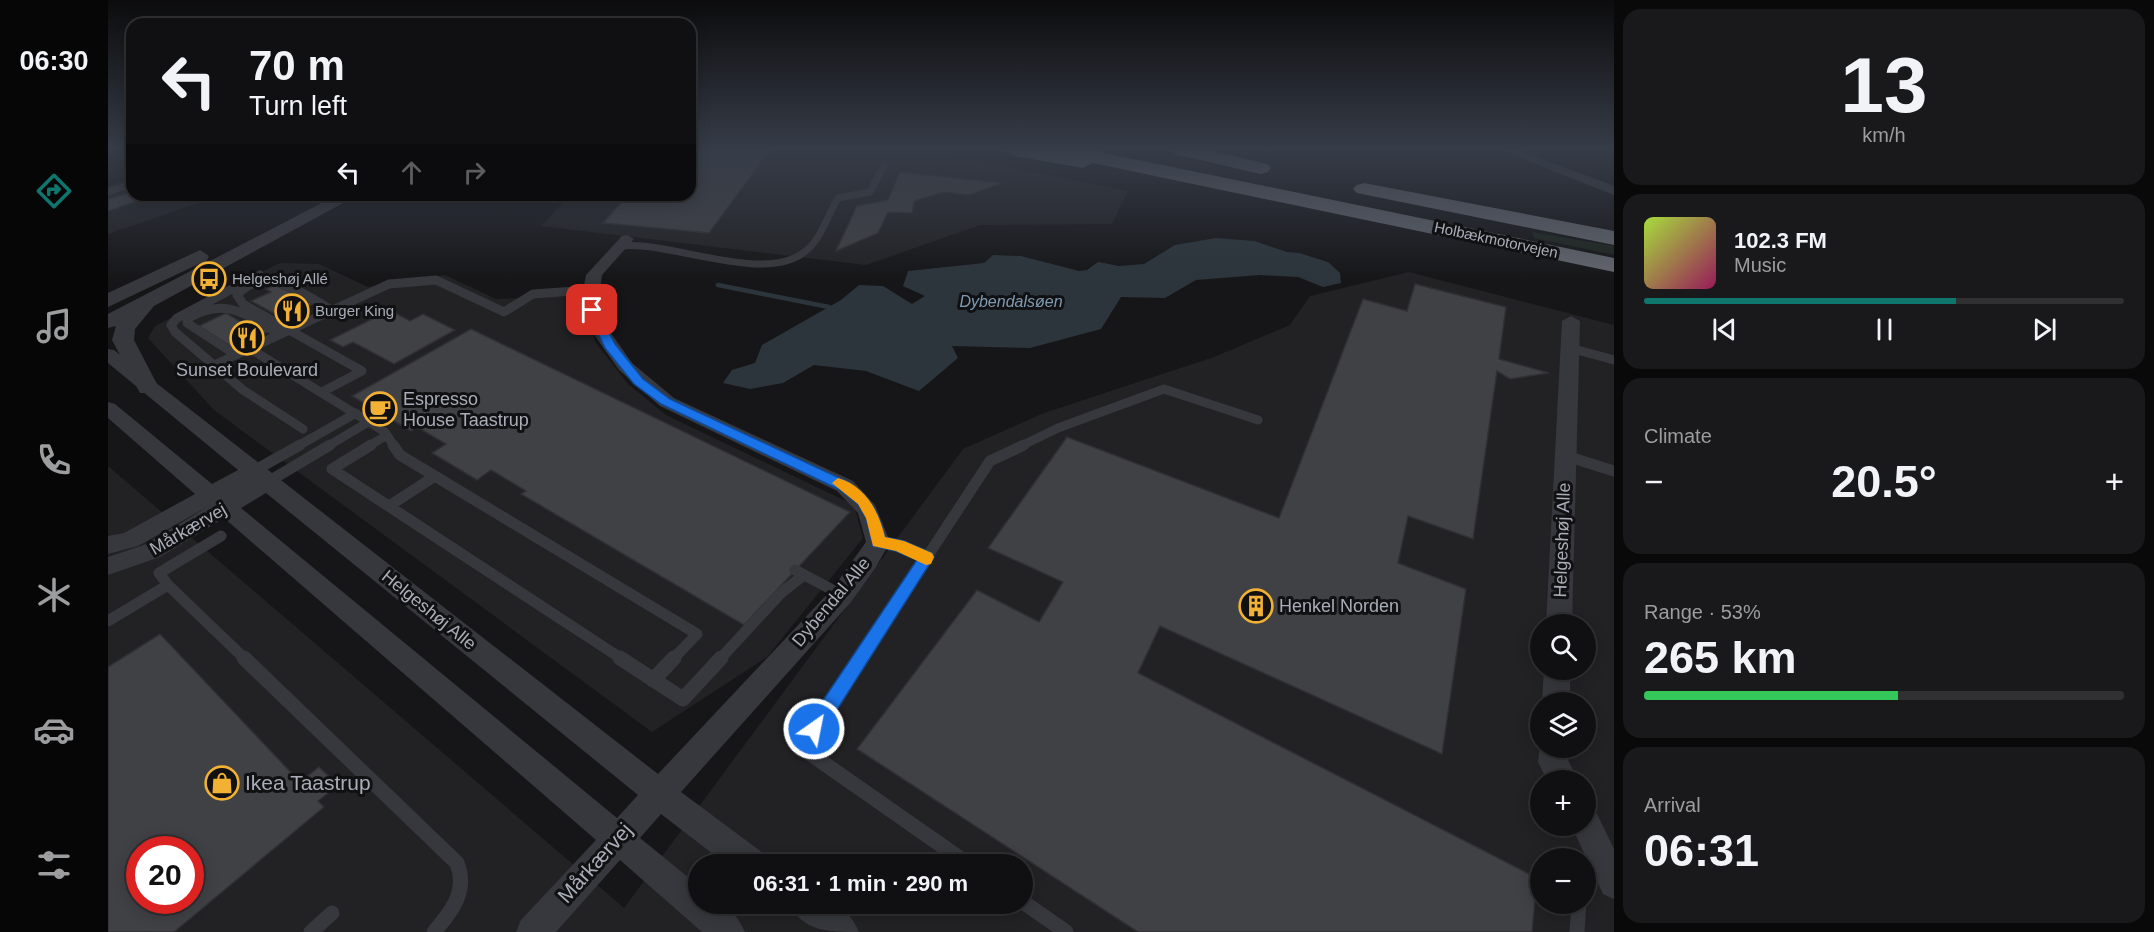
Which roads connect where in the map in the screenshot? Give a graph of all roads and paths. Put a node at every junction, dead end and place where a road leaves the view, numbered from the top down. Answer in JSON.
{"nodes":[{"id":1,"x":862,"y":193,"type":"edge"},
{"id":2,"x":1242,"y":193,"type":"edge"},
{"id":3,"x":1324,"y":193,"type":"edge"},
{"id":4,"x":1345,"y":197,"type":"junction"},
{"id":5,"x":309,"y":201,"type":"edge"},
{"id":6,"x":339,"y":201,"type":"edge"},
{"id":7,"x":1614,"y":238,"type":"edge"},
{"id":8,"x":624,"y":242,"type":"joint"},
{"id":9,"x":1614,"y":265,"type":"edge"},
{"id":10,"x":260,"y":274,"type":"dead end"},
{"id":11,"x":590,"y":290,"type":"junction"},
{"id":12,"x":153,"y":300,"type":"junction"},
{"id":13,"x":108,"y":301,"type":"edge"},
{"id":14,"x":330,"y":309,"type":"junction"},
{"id":15,"x":1571,"y":321,"type":"dead end"},
{"id":16,"x":108,"y":322,"type":"edge"},
{"id":17,"x":289,"y":329,"type":"junction"},
{"id":18,"x":279,"y":334,"type":"junction"},
{"id":19,"x":249,"y":348,"type":"junction"},
{"id":20,"x":1570,"y":348,"type":"junction"},
{"id":21,"x":108,"y":354,"type":"edge"},
{"id":22,"x":237,"y":355,"type":"junction"},
{"id":23,"x":1614,"y":360,"type":"edge"},
{"id":24,"x":214,"y":365,"type":"junction"},
{"id":25,"x":148,"y":388,"type":"junction"},
{"id":26,"x":322,"y":392,"type":"junction"},
{"id":27,"x":108,"y":408,"type":"edge"},
{"id":28,"x":356,"y":413,"type":"junction"},
{"id":29,"x":1258,"y":420,"type":"dead end"},
{"id":30,"x":370,"y":421,"type":"junction"},
{"id":31,"x":303,"y":429,"type":"dead end"},
{"id":32,"x":387,"y":435,"type":"junction"},
{"id":33,"x":1566,"y":456,"type":"junction"},
{"id":34,"x":1614,"y":471,"type":"edge"},
{"id":35,"x":435,"y":476,"type":"junction"},
{"id":36,"x":258,"y":478,"type":"junction"},
{"id":37,"x":220,"y":500,"type":"junction"},
{"id":38,"x":389,"y":506,"type":"junction"},
{"id":39,"x":221,"y":536,"type":"dead end"},
{"id":40,"x":878,"y":542,"type":"junction"},
{"id":41,"x":108,"y":545,"type":"edge"},
{"id":42,"x":927,"y":557,"type":"junction"},
{"id":43,"x":108,"y":566,"type":"edge"},
{"id":44,"x":168,"y":585,"type":"junction"},
{"id":45,"x":842,"y":595,"type":"junction"},
{"id":46,"x":1559,"y":614,"type":"edge"},
{"id":47,"x":108,"y":621,"type":"edge"},
{"id":48,"x":653,"y":680,"type":"junction"},
{"id":49,"x":658,"y":794,"type":"junction"},
{"id":50,"x":1591,"y":836,"type":"edge"},
{"id":51,"x":617,"y":839,"type":"junction"},
{"id":52,"x":739,"y":854,"type":"edge"},
{"id":53,"x":954,"y":854,"type":"edge"},
{"id":54,"x":1614,"y":883,"type":"edge"},
{"id":55,"x":1033,"y":909,"type":"edge"},
{"id":56,"x":332,"y":913,"type":"dead end"},
{"id":57,"x":819,"y":914,"type":"edge"},
{"id":58,"x":1578,"y":914,"type":"edge"},
{"id":59,"x":311,"y":932,"type":"edge"},
{"id":60,"x":434,"y":932,"type":"edge"},
{"id":61,"x":533,"y":932,"type":"edge"},
{"id":62,"x":728,"y":932,"type":"edge"},
{"id":63,"x":842,"y":932,"type":"edge"},
{"id":64,"x":1066,"y":932,"type":"edge"},
{"id":65,"x":1577,"y":932,"type":"edge"}],
"edges":[{"from":1,"to":8,"type":"lane"},
{"from":2,"to":4,"type":"highway"},
{"from":3,"to":4,"type":"highway","name":"Holbækmotorvejen"},
{"from":4,"to":7,"type":"highway","name":"Holbækmotorvejen"},
{"from":4,"to":9,"type":"highway","name":"Holbækmotorvejen"},
{"from":5,"to":13,"type":"street"},
{"from":6,"to":12,"type":"street"},
{"from":8,"to":11,"type":"street"},
{"from":10,"to":24,"type":"lane"},
{"from":11,"to":14,"type":"lane"},
{"from":11,"to":40,"type":"street","name":"Dybendal Alle"},
{"from":12,"to":16,"type":"street"},
{"from":12,"to":25,"type":"street"},
{"from":14,"to":17,"type":"lane"},
{"from":14,"to":17,"type":"lane"},
{"from":15,"to":20,"type":"street","name":"Helgeshøj Alle"},
{"from":17,"to":18,"type":"lane"},
{"from":17,"to":26,"type":"lane"},
{"from":18,"to":19,"type":"lane"},
{"from":18,"to":22,"type":"lane"},
{"from":19,"to":22,"type":"lane"},
{"from":19,"to":26,"type":"lane"},
{"from":20,"to":23,"type":"lane"},
{"from":20,"to":33,"type":"street","name":"Helgeshøj Alle"},
{"from":21,"to":25,"type":"street","name":"Helgeshøj Alle"},
{"from":22,"to":24,"type":"lane"},
{"from":24,"to":31,"type":"lane"},
{"from":25,"to":36,"type":"street","name":"Helgeshøj Alle"},
{"from":26,"to":28,"type":"lane"},
{"from":27,"to":37,"type":"street"},
{"from":28,"to":30,"type":"lane"},
{"from":28,"to":36,"type":"lane"},
{"from":29,"to":42,"type":"lane"},
{"from":30,"to":32,"type":"lane"},
{"from":30,"to":36,"type":"lane"},
{"from":32,"to":35,"type":"lane"},
{"from":32,"to":38,"type":"lane"},
{"from":33,"to":34,"type":"lane","name":"Helgeshøj Alle"},
{"from":33,"to":46,"type":"street","name":"Helgeshøj Alle"},
{"from":35,"to":38,"type":"lane"},
{"from":35,"to":48,"type":"lane"},
{"from":36,"to":37,"type":"street","name":"Mårkærvej"},
{"from":36,"to":49,"type":"street","name":"Helgeshøj Alle"},
{"from":37,"to":41,"type":"street","name":"Mårkærvej"},
{"from":37,"to":43,"type":"street","name":"Mårkærvej"},
{"from":37,"to":51,"type":"street"},
{"from":38,"to":48,"type":"lane"},
{"from":39,"to":44,"type":"lane"},
{"from":40,"to":42,"type":"lane"},
{"from":40,"to":45,"type":"street","name":"Dybendal Alle"},
{"from":42,"to":53,"type":"lane"},
{"from":44,"to":47,"type":"lane"},
{"from":44,"to":60,"type":"lane"},
{"from":45,"to":48,"type":"lane"},
{"from":45,"to":49,"type":"street","name":"Dybendal Alle"},
{"from":49,"to":51,"type":"street","name":"Mårkærvej"},
{"from":49,"to":52,"type":"street","name":"Helgeshøj Alle"},
{"from":50,"to":54,"type":"street"},
{"from":51,"to":61,"type":"street","name":"Mårkærvej"},
{"from":51,"to":62,"type":"street"},
{"from":55,"to":64,"type":"lane"},
{"from":56,"to":59,"type":"lane"},
{"from":57,"to":63,"type":"street"},
{"from":58,"to":65,"type":"lane"}]}
